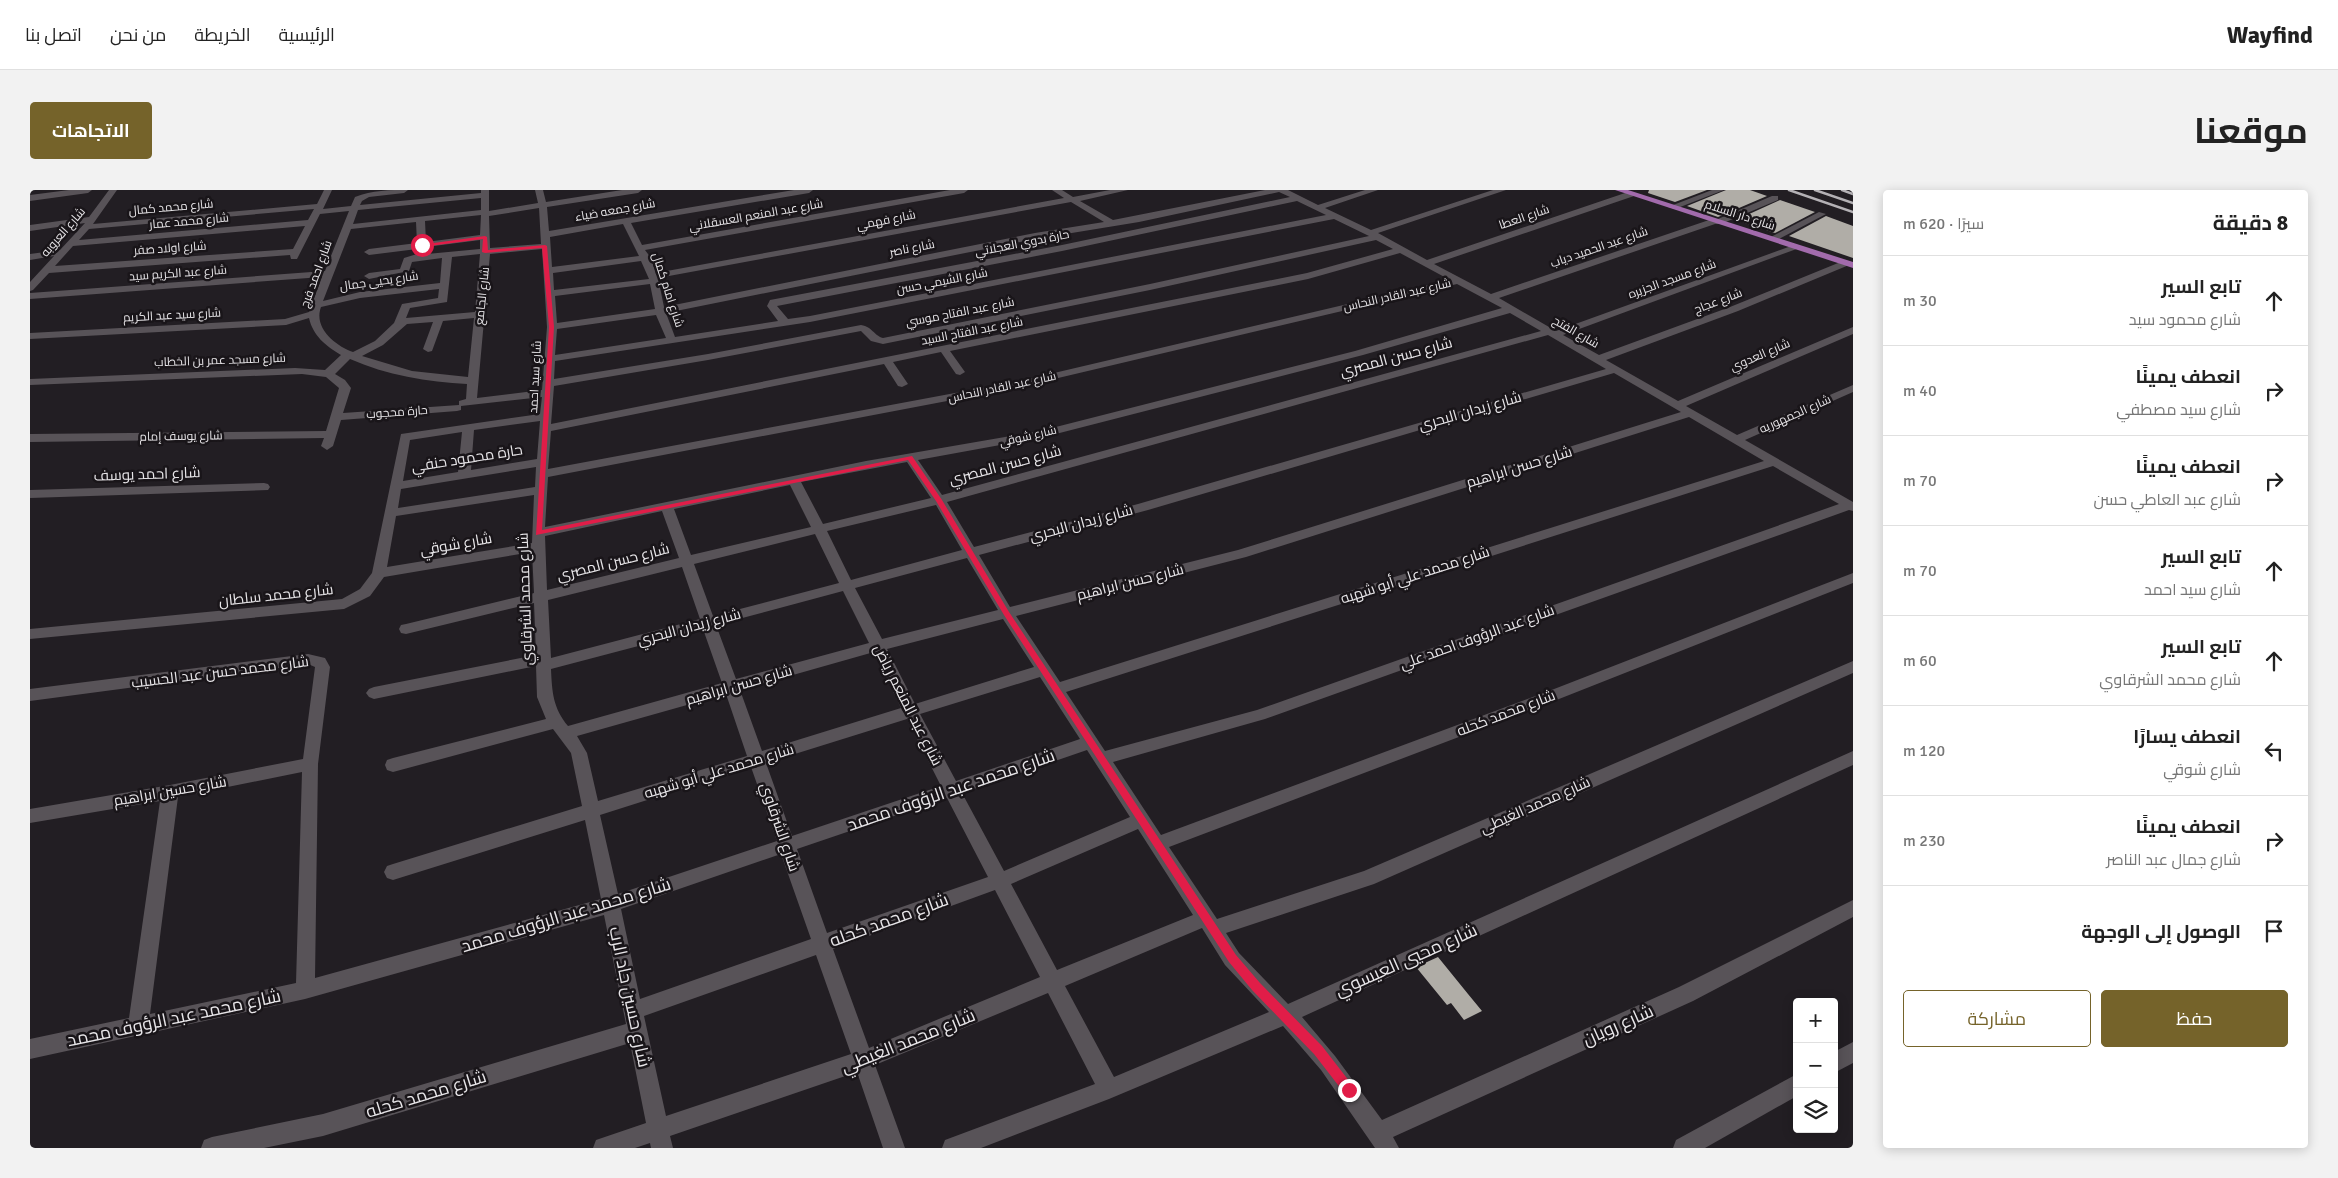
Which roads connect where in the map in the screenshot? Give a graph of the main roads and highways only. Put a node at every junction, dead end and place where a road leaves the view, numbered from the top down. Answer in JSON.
{"nodes":[{"id":1,"x":1619,"y":190,"type":"edge"},
{"id":2,"x":1851,"y":264,"type":"edge"}],
"edges":[{"from":1,"to":2,"type":"main road","name":"شارع دار السلام"}]}
